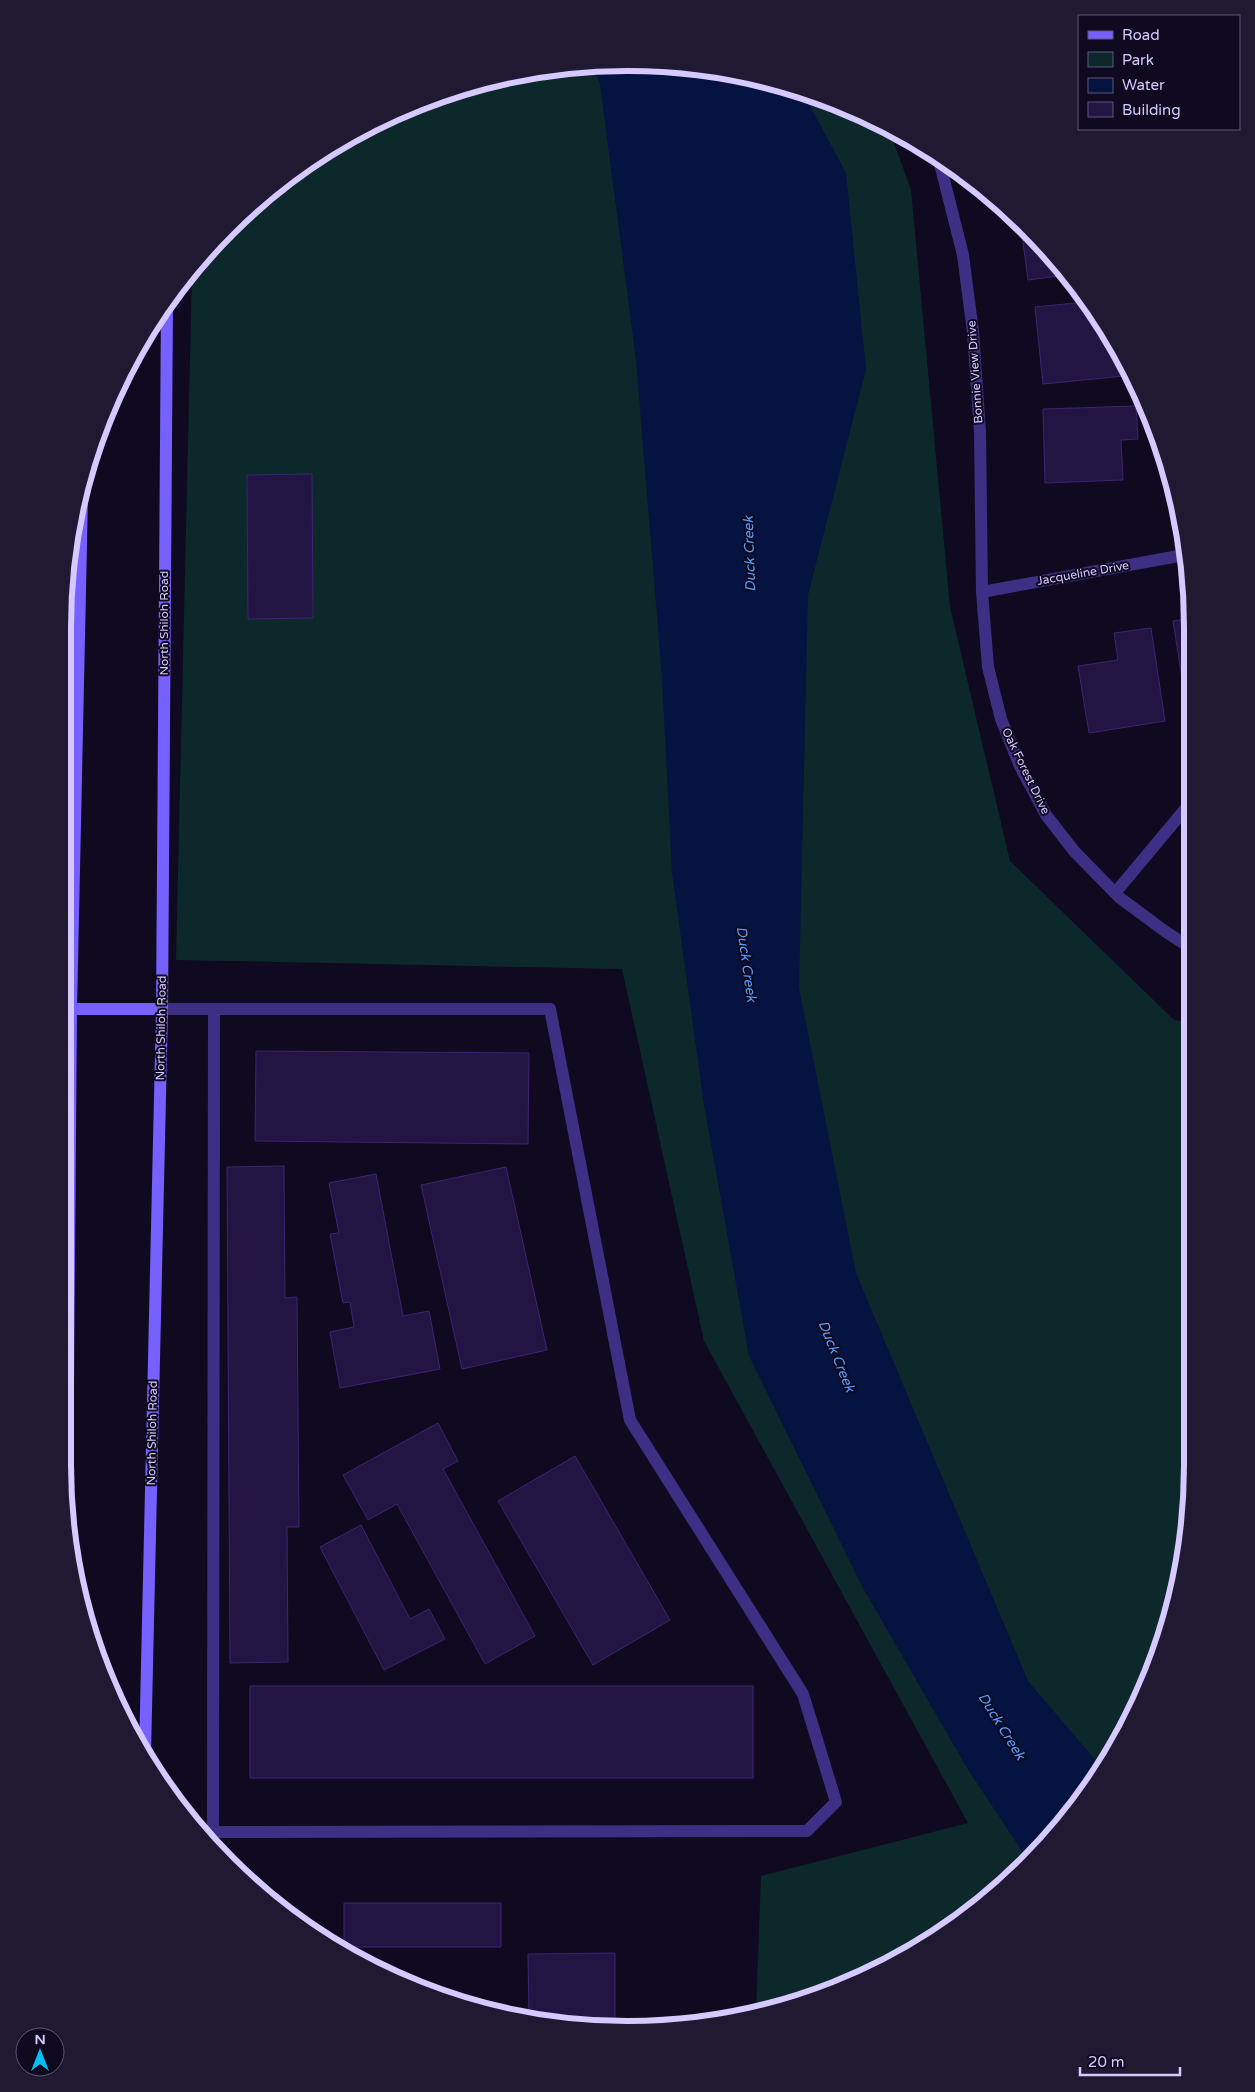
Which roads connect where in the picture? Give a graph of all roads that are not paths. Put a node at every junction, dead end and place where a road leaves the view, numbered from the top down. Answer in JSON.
{"nodes":[{"id":1,"x":941,"y":168,"type":"edge"},
{"id":2,"x":167,"y":315,"type":"edge"},
{"id":3,"x":81,"y":523,"type":"edge"},
{"id":4,"x":1179,"y":556,"type":"edge"},
{"id":5,"x":982,"y":592,"type":"junction"},
{"id":6,"x":1184,"y":810,"type":"edge"},
{"id":7,"x":1115,"y":893,"type":"junction"},
{"id":8,"x":71,"y":900,"type":"edge"},
{"id":9,"x":1184,"y":944,"type":"edge"},
{"id":10,"x":71,"y":1009,"type":"edge"},
{"id":11,"x":162,"y":1009,"type":"junction"},
{"id":12,"x":214,"y":1009,"type":"junction"},
{"id":13,"x":145,"y":1742,"type":"edge"},
{"id":14,"x":207,"y":1829,"type":"edge"},
{"id":15,"x":210,"y":1832,"type":"edge"}],
"edges":[{"from":1,"to":5,"type":"street","name":"Bonnie View Drive"},
{"from":2,"to":11,"type":"main road","name":"North Shiloh Road"},
{"from":3,"to":8,"type":"main road"},
{"from":4,"to":5,"type":"street","name":"Jacqueline Drive"},
{"from":5,"to":7,"type":"street","name":"Oak Forest Drive"},
{"from":6,"to":7,"type":"street"},
{"from":7,"to":9,"type":"street","name":"Oak Forest Drive"},
{"from":10,"to":11,"type":"main road"},
{"from":11,"to":12,"type":"street"},
{"from":11,"to":13,"type":"main road","name":"North Shiloh Road"},
{"from":12,"to":14,"type":"street"},
{"from":12,"to":15,"type":"street"}]}
